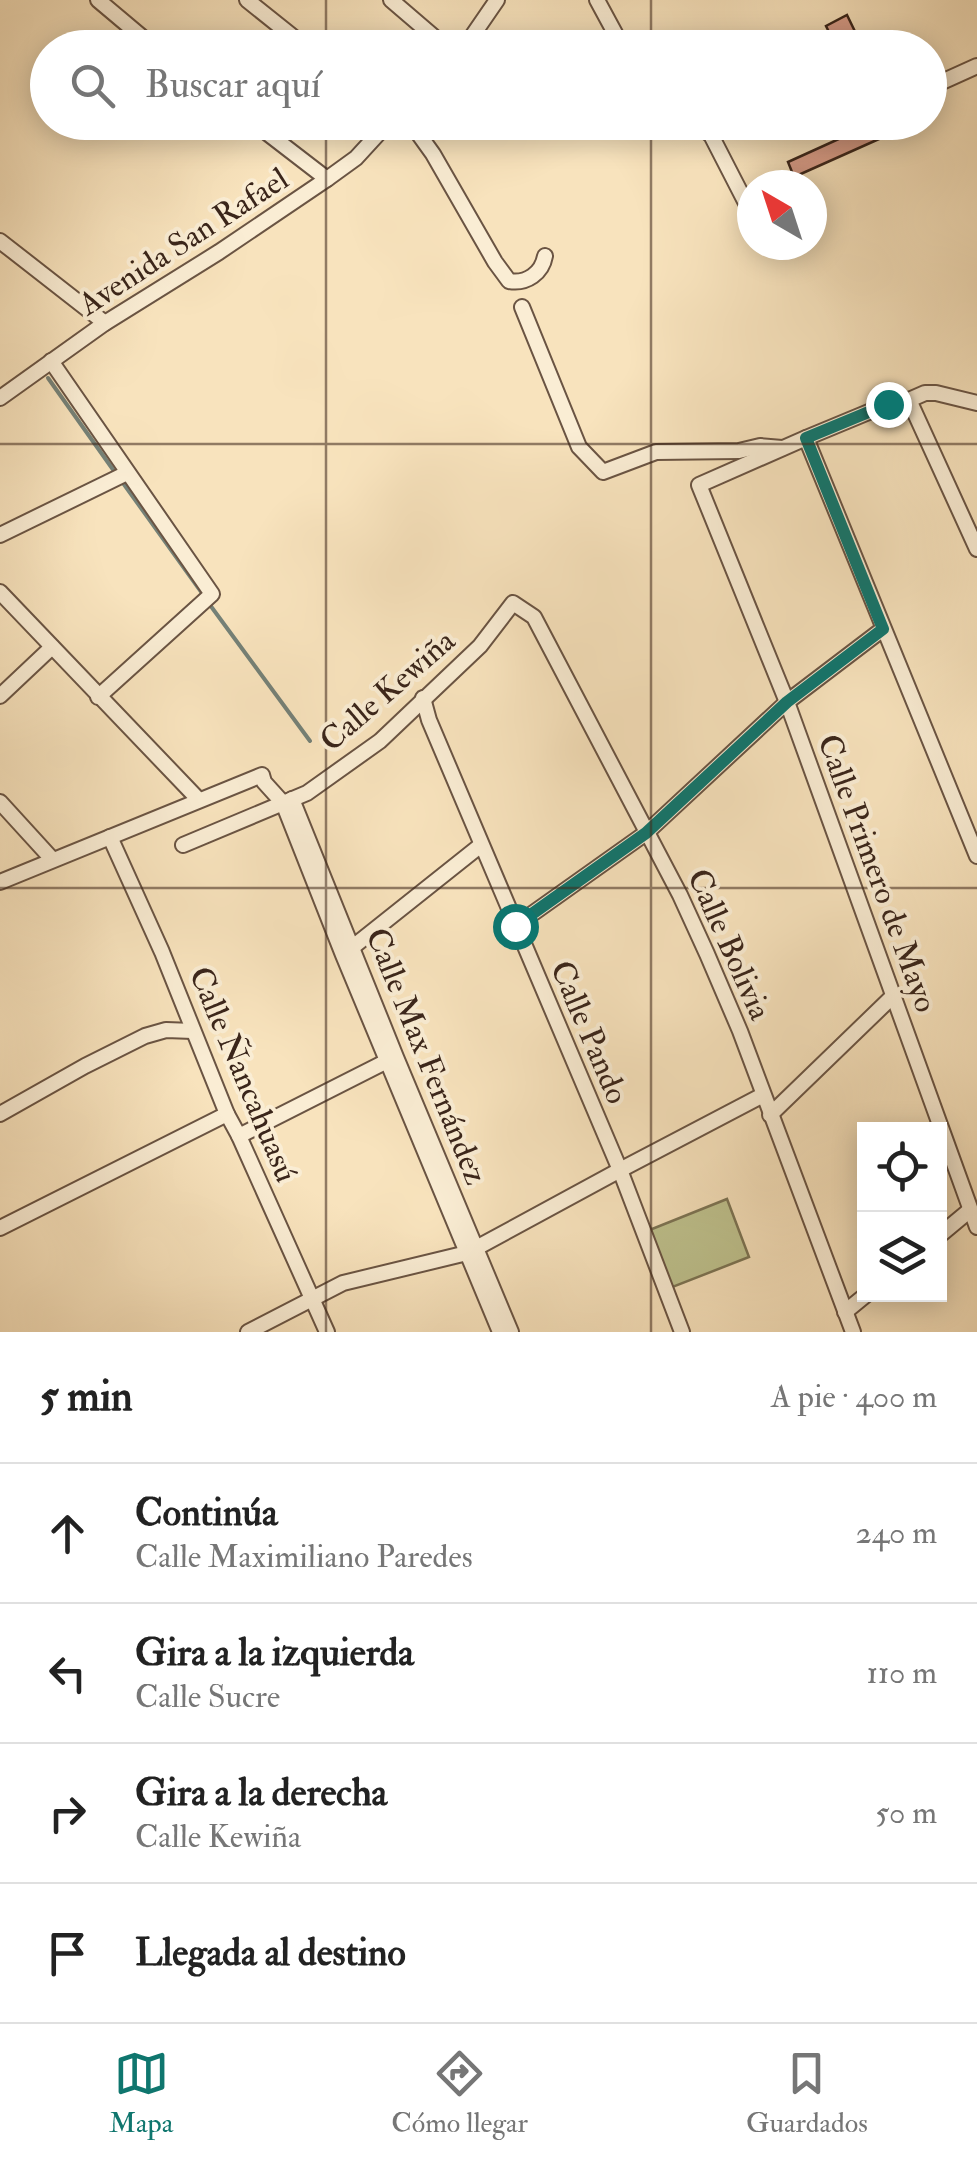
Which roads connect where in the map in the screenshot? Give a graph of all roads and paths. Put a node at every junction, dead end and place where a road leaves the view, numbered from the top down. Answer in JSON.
{"nodes":[{"id":1,"x":98,"y":0,"type":"edge"},
{"id":2,"x":247,"y":0,"type":"edge"},
{"id":3,"x":391,"y":0,"type":"edge"},
{"id":4,"x":497,"y":0,"type":"edge"},
{"id":5,"x":597,"y":0,"type":"edge"},
{"id":6,"x":134,"y":30,"type":"edge"},
{"id":7,"x":284,"y":30,"type":"edge"},
{"id":8,"x":427,"y":30,"type":"edge"},
{"id":9,"x":476,"y":30,"type":"edge"},
{"id":10,"x":613,"y":30,"type":"edge"},
{"id":11,"x":977,"y":66,"type":"edge"},
{"id":12,"x":947,"y":80,"type":"edge"},
{"id":13,"x":276,"y":140,"type":"edge"},
{"id":14,"x":373,"y":140,"type":"edge"},
{"id":15,"x":422,"y":140,"type":"edge"},
{"id":16,"x":714,"y":140,"type":"edge"},
{"id":17,"x":327,"y":179,"type":"junction"},
{"id":18,"x":737,"y":186,"type":"edge"},
{"id":19,"x":0,"y":240,"type":"edge"},
{"id":20,"x":545,"y":256,"type":"dead end"},
{"id":21,"x":522,"y":307,"type":"dead end"},
{"id":22,"x":105,"y":323,"type":"junction"},
{"id":23,"x":51,"y":361,"type":"junction"},
{"id":24,"x":0,"y":398,"type":"edge"},
{"id":25,"x":908,"y":400,"type":"junction"},
{"id":26,"x":977,"y":403,"type":"edge"},
{"id":27,"x":806,"y":438,"type":"junction"},
{"id":28,"x":782,"y":448,"type":"junction"},
{"id":29,"x":127,"y":473,"type":"junction"},
{"id":30,"x":0,"y":535,"type":"edge"},
{"id":31,"x":977,"y":550,"type":"edge"},
{"id":32,"x":0,"y":592,"type":"edge"},
{"id":33,"x":514,"y":602,"type":"joint"},
{"id":34,"x":883,"y":629,"type":"junction"},
{"id":35,"x":52,"y":648,"type":"junction"},
{"id":36,"x":0,"y":696,"type":"edge"},
{"id":37,"x":98,"y":696,"type":"junction"},
{"id":38,"x":423,"y":698,"type":"junction"},
{"id":39,"x":787,"y":702,"type":"junction"},
{"id":40,"x":198,"y":799,"type":"junction"},
{"id":41,"x":288,"y":801,"type":"junction"},
{"id":42,"x":0,"y":802,"type":"edge"},
{"id":43,"x":646,"y":833,"type":"junction"},
{"id":44,"x":110,"y":837,"type":"junction"},
{"id":45,"x":183,"y":844,"type":"dead end"},
{"id":46,"x":481,"y":844,"type":"junction"},
{"id":47,"x":977,"y":856,"type":"edge"},
{"id":48,"x":52,"y":859,"type":"junction"},
{"id":49,"x":0,"y":882,"type":"edge"},
{"id":50,"x":515,"y":926,"type":"junction"},
{"id":51,"x":348,"y":951,"type":"junction"},
{"id":52,"x":893,"y":996,"type":"junction"},
{"id":53,"x":193,"y":1030,"type":"junction"},
{"id":54,"x":391,"y":1059,"type":"junction"},
{"id":55,"x":763,"y":1095,"type":"junction"},
{"id":56,"x":0,"y":1114,"type":"edge"},
{"id":57,"x":227,"y":1114,"type":"junction"},
{"id":58,"x":770,"y":1115,"type":"junction"},
{"id":59,"x":239,"y":1136,"type":"junction"},
{"id":60,"x":620,"y":1170,"type":"junction"},
{"id":61,"x":970,"y":1210,"type":"junction"},
{"id":62,"x":977,"y":1227,"type":"edge"},
{"id":63,"x":0,"y":1228,"type":"edge"},
{"id":64,"x":947,"y":1229,"type":"edge"},
{"id":65,"x":472,"y":1251,"type":"junction"},
{"id":66,"x":312,"y":1299,"type":"junction"},
{"id":67,"x":857,"y":1302,"type":"edge"},
{"id":68,"x":845,"y":1312,"type":"junction"},
{"id":69,"x":248,"y":1332,"type":"edge"},
{"id":70,"x":327,"y":1332,"type":"edge"},
{"id":71,"x":500,"y":1332,"type":"edge"},
{"id":72,"x":511,"y":1332,"type":"edge"},
{"id":73,"x":682,"y":1332,"type":"edge"},
{"id":74,"x":853,"y":1332,"type":"edge"}],
"edges":[{"from":1,"to":6,"type":"street"},
{"from":2,"to":7,"type":"street"},
{"from":3,"to":8,"type":"street"},
{"from":4,"to":9,"type":"street"},
{"from":5,"to":10,"type":"street"},
{"from":11,"to":12,"type":"street"},
{"from":13,"to":17,"type":"street"},
{"from":14,"to":17,"type":"street","name":"Avenida San Rafael"},
{"from":15,"to":20,"type":"street"},
{"from":16,"to":18,"type":"street"},
{"from":17,"to":22,"type":"street","name":"Avenida San Rafael"},
{"from":19,"to":22,"type":"street"},
{"from":21,"to":28,"type":"street"},
{"from":22,"to":23,"type":"street","name":"Avenida San Rafael"},
{"from":23,"to":24,"type":"street","name":"Avenida San Rafael"},
{"from":23,"to":29,"type":"street"},
{"from":25,"to":26,"type":"street"},
{"from":25,"to":27,"type":"street"},
{"from":25,"to":31,"type":"street"},
{"from":27,"to":28,"type":"street"},
{"from":27,"to":34,"type":"street"},
{"from":28,"to":39,"type":"street","name":"Calle Primero de Mayo"},
{"from":29,"to":30,"type":"street"},
{"from":29,"to":37,"type":"street"},
{"from":32,"to":35,"type":"street"},
{"from":33,"to":38,"type":"street","name":"Calle Kewiña"},
{"from":33,"to":43,"type":"street","name":"Calle Bolivia"},
{"from":34,"to":39,"type":"street"},
{"from":34,"to":47,"type":"street"},
{"from":35,"to":36,"type":"street"},
{"from":35,"to":37,"type":"street"},
{"from":37,"to":40,"type":"street"},
{"from":38,"to":41,"type":"street","name":"Calle Kewiña"},
{"from":38,"to":46,"type":"street","name":"Calle Pando"},
{"from":39,"to":43,"type":"street"},
{"from":39,"to":52,"type":"street","name":"Calle Primero de Mayo"},
{"from":40,"to":41,"type":"street","name":"Calle Max Fernández"},
{"from":40,"to":44,"type":"street"},
{"from":41,"to":45,"type":"street","name":"Calle Kewiña"},
{"from":41,"to":51,"type":"street","name":"Calle Max Fernández"},
{"from":42,"to":48,"type":"street"},
{"from":43,"to":50,"type":"street"},
{"from":43,"to":55,"type":"street","name":"Calle Bolivia"},
{"from":44,"to":48,"type":"street"},
{"from":44,"to":53,"type":"street","name":"Calle Ñancahuasú"},
{"from":46,"to":50,"type":"street","name":"Calle Pando"},
{"from":46,"to":51,"type":"street"},
{"from":48,"to":49,"type":"street"},
{"from":50,"to":60,"type":"street","name":"Calle Pando"},
{"from":51,"to":54,"type":"street","name":"Calle Max Fernández"},
{"from":52,"to":58,"type":"street"},
{"from":52,"to":61,"type":"street","name":"Calle Primero de Mayo"},
{"from":53,"to":56,"type":"street"},
{"from":53,"to":57,"type":"street","name":"Calle Ñancahuasú"},
{"from":54,"to":59,"type":"street"},
{"from":54,"to":65,"type":"street","name":"Calle Max Fernández"},
{"from":55,"to":58,"type":"street","name":"Calle Bolivia"},
{"from":55,"to":60,"type":"street"},
{"from":57,"to":59,"type":"street","name":"Calle Ñancahuasú"},
{"from":57,"to":63,"type":"street"},
{"from":58,"to":68,"type":"street","name":"Calle Bolivia"},
{"from":59,"to":66,"type":"street","name":"Calle Ñancahuasú"},
{"from":60,"to":65,"type":"street"},
{"from":60,"to":73,"type":"street","name":"Calle Pando"},
{"from":61,"to":62,"type":"street","name":"Calle Primero de Mayo"},
{"from":61,"to":64,"type":"street"},
{"from":65,"to":66,"type":"street"},
{"from":65,"to":71,"type":"street","name":"Calle Max Fernández"},
{"from":65,"to":72,"type":"street","name":"Calle Max Fernández"},
{"from":66,"to":69,"type":"street"},
{"from":66,"to":70,"type":"street","name":"Calle Ñancahuasú"},
{"from":67,"to":68,"type":"street"},
{"from":68,"to":74,"type":"street","name":"Calle Bolivia"}]}
